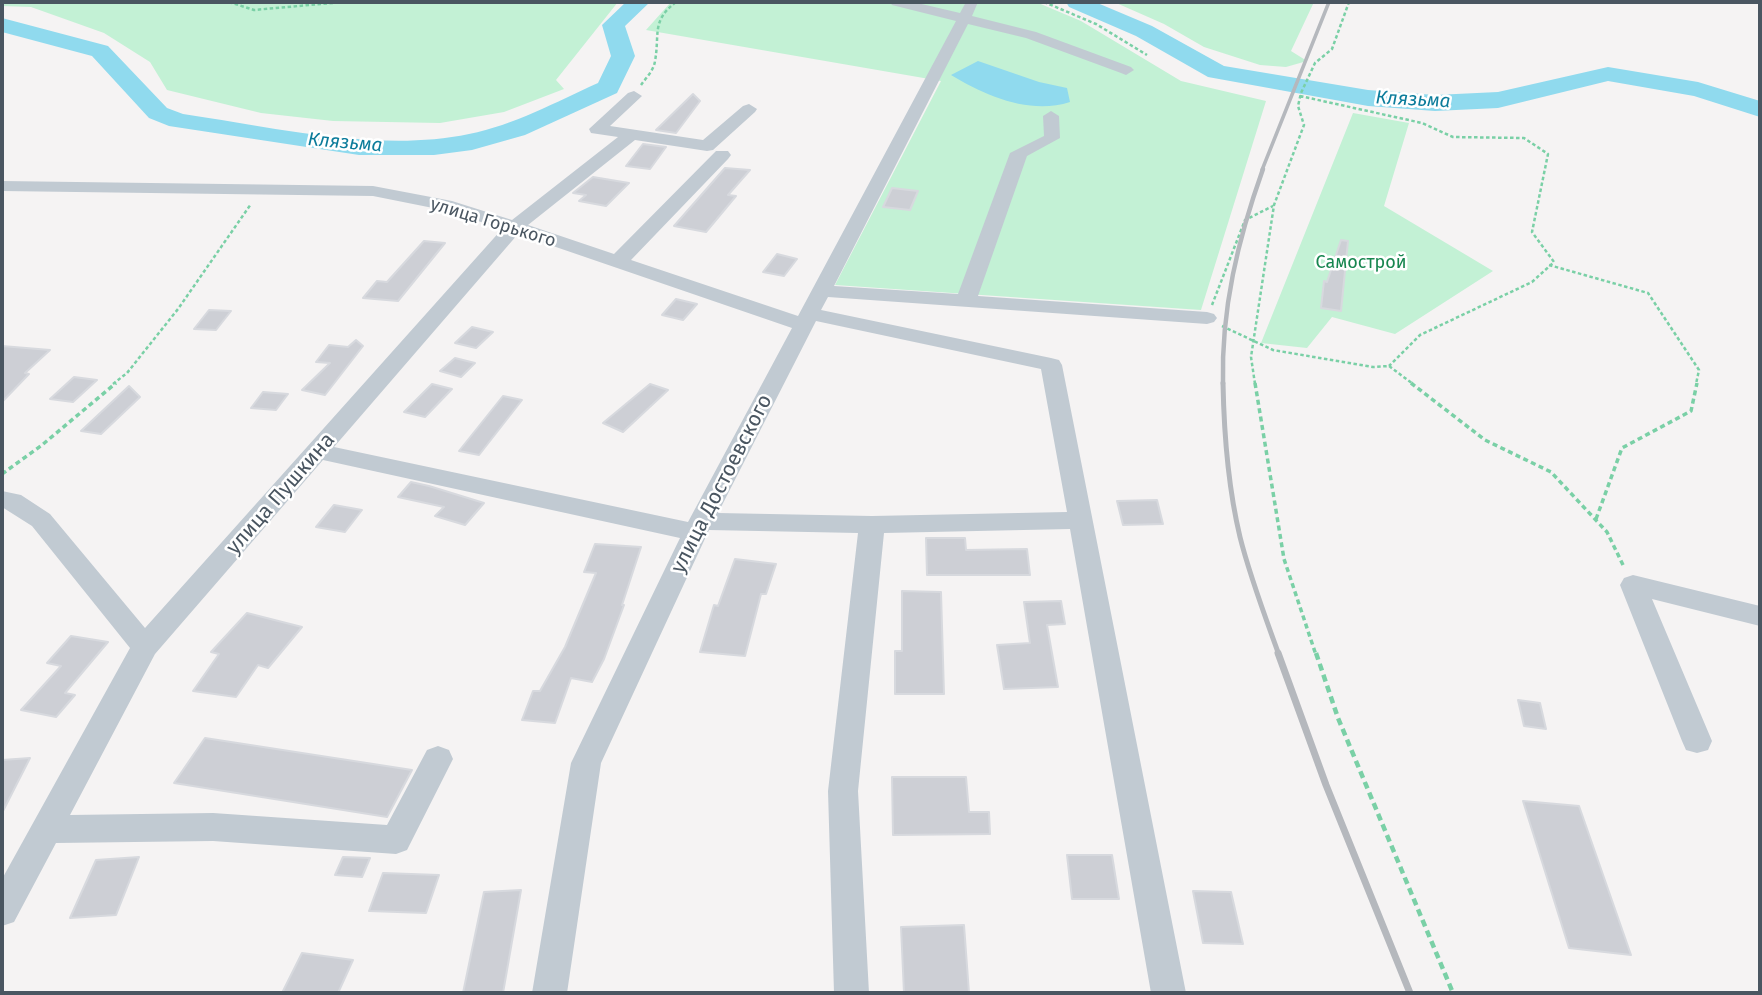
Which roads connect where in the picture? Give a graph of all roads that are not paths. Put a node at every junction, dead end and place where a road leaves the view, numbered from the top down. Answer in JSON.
{"nodes":[{"id":1,"x":897,"y":2,"type":"edge"},
{"id":2,"x":968,"y":10,"type":"edge"},
{"id":3,"x":1126,"y":70,"type":"dead end"},
{"id":4,"x":634,"y":96,"type":"road end"},
{"id":5,"x":749,"y":109,"type":"dead end"},
{"id":6,"x":1051,"y":116,"type":"dead end"},
{"id":7,"x":632,"y":134,"type":"junction"},
{"id":8,"x":722,"y":155,"type":"dead end"},
{"id":9,"x":2,"y":186,"type":"edge"},
{"id":10,"x":513,"y":228,"type":"junction"},
{"id":11,"x":617,"y":263,"type":"junction"},
{"id":12,"x":822,"y":291,"type":"junction"},
{"id":13,"x":966,"y":301,"type":"junction"},
{"id":14,"x":1207,"y":318,"type":"road end"},
{"id":15,"x":807,"y":320,"type":"junction"},
{"id":16,"x":319,"y":451,"type":"junction"},
{"id":17,"x":2,"y":499,"type":"edge"},
{"id":18,"x":1081,"y":520,"type":"junction"},
{"id":19,"x":872,"y":525,"type":"junction"},
{"id":20,"x":699,"y":527,"type":"junction"},
{"id":21,"x":1760,"y":616,"type":"edge"},
{"id":22,"x":145,"y":647,"type":"junction"},
{"id":23,"x":1697,"y":741,"type":"dead end"},
{"id":24,"x":438,"y":759,"type":"dead end"},
{"id":25,"x":46,"y":829,"type":"junction"},
{"id":26,"x":2,"y":911,"type":"edge"},
{"id":27,"x":550,"y":993,"type":"edge"},
{"id":28,"x":852,"y":993,"type":"edge"},
{"id":29,"x":1169,"y":993,"type":"edge"}],
"edges":[{"from":1,"to":2,"type":"street"},
{"from":2,"to":3,"type":"street"},
{"from":2,"to":12,"type":"street","name":"улица Достоевского"},
{"from":4,"to":7,"type":"street"},
{"from":5,"to":7,"type":"street"},
{"from":6,"to":13,"type":"street"},
{"from":7,"to":10,"type":"street","name":"улица Пушкина"},
{"from":8,"to":11,"type":"street"},
{"from":9,"to":10,"type":"street","name":"улица Горького"},
{"from":10,"to":11,"type":"street","name":"улица Горького"},
{"from":10,"to":16,"type":"street","name":"улица Пушкина"},
{"from":11,"to":15,"type":"street","name":"улица Горького"},
{"from":12,"to":13,"type":"street"},
{"from":12,"to":15,"type":"street","name":"улица Достоевского"},
{"from":13,"to":14,"type":"street"},
{"from":15,"to":18,"type":"street","name":"улица Горького"},
{"from":15,"to":20,"type":"street","name":"улица Достоевского"},
{"from":16,"to":20,"type":"street"},
{"from":16,"to":22,"type":"street","name":"улица Пушкина"},
{"from":17,"to":22,"type":"street"},
{"from":18,"to":19,"type":"street"},
{"from":18,"to":29,"type":"street"},
{"from":19,"to":20,"type":"street"},
{"from":19,"to":28,"type":"street"},
{"from":20,"to":27,"type":"street","name":"улица Достоевского"},
{"from":21,"to":23,"type":"street"},
{"from":22,"to":25,"type":"street","name":"улица Пушкина"},
{"from":24,"to":25,"type":"street"},
{"from":25,"to":26,"type":"street","name":"улица Пушкина"}]}
